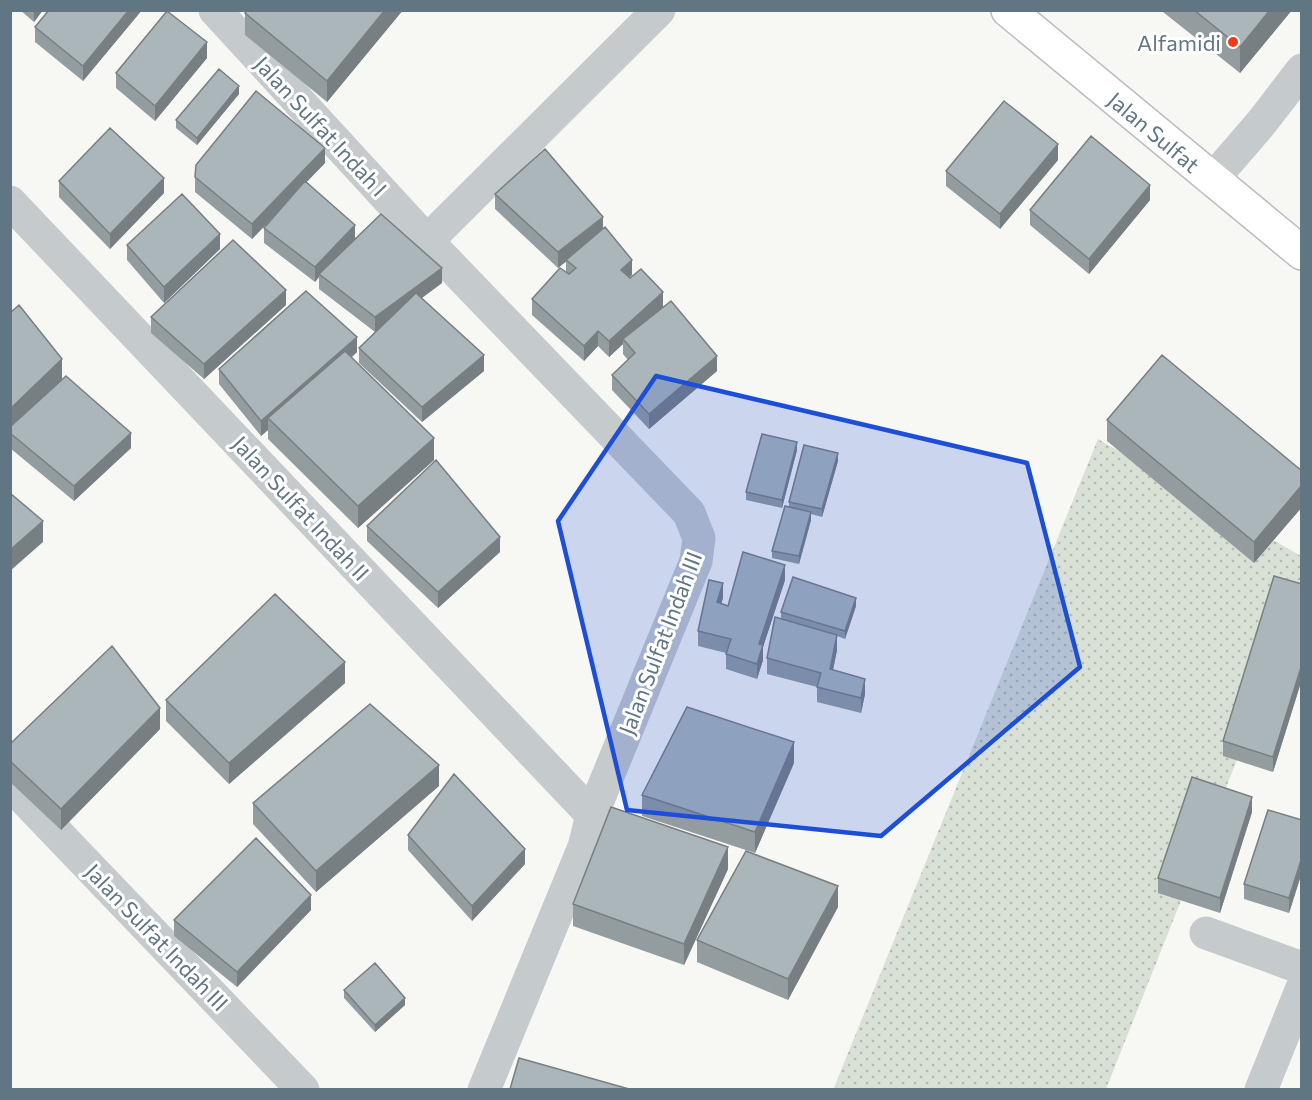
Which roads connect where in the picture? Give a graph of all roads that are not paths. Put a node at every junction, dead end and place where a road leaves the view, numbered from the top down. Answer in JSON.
{"nodes":[{"id":1,"x":215,"y":10,"type":"edge"},
{"id":2,"x":659,"y":10,"type":"edge"},
{"id":3,"x":1008,"y":10,"type":"edge"},
{"id":4,"x":1302,"y":70,"type":"edge"},
{"id":5,"x":1212,"y":180,"type":"junction"},
{"id":6,"x":10,"y":202,"type":"edge"},
{"id":7,"x":426,"y":241,"type":"junction"},
{"id":8,"x":1302,"y":253,"type":"edge"},
{"id":9,"x":10,"y":784,"type":"edge"},
{"id":10,"x":592,"y":815,"type":"junction"},
{"id":11,"x":1206,"y":933,"type":"dead end"},
{"id":12,"x":1302,"y":968,"type":"edge"},
{"id":13,"x":1302,"y":988,"type":"edge"},
{"id":14,"x":303,"y":1089,"type":"edge"},
{"id":15,"x":484,"y":1089,"type":"edge"},
{"id":16,"x":1261,"y":1089,"type":"edge"}],
"edges":[{"from":1,"to":7,"type":"street","name":"Jalan Sulfat Indah I"},
{"from":2,"to":7,"type":"street"},
{"from":3,"to":5,"type":"main road","name":"Jalan Sulfat"},
{"from":4,"to":5,"type":"street"},
{"from":5,"to":8,"type":"main road","name":"Jalan Sulfat"},
{"from":6,"to":10,"type":"street","name":"Jalan Sulfat Indah II"},
{"from":7,"to":10,"type":"street","name":"Jalan Sulfat Indah III"},
{"from":9,"to":14,"type":"street","name":"Jalan Sulfat Indah III"},
{"from":10,"to":15,"type":"street","name":"Jalan Sulfat Indah III"},
{"from":11,"to":12,"type":"street"},
{"from":13,"to":16,"type":"street"}]}
